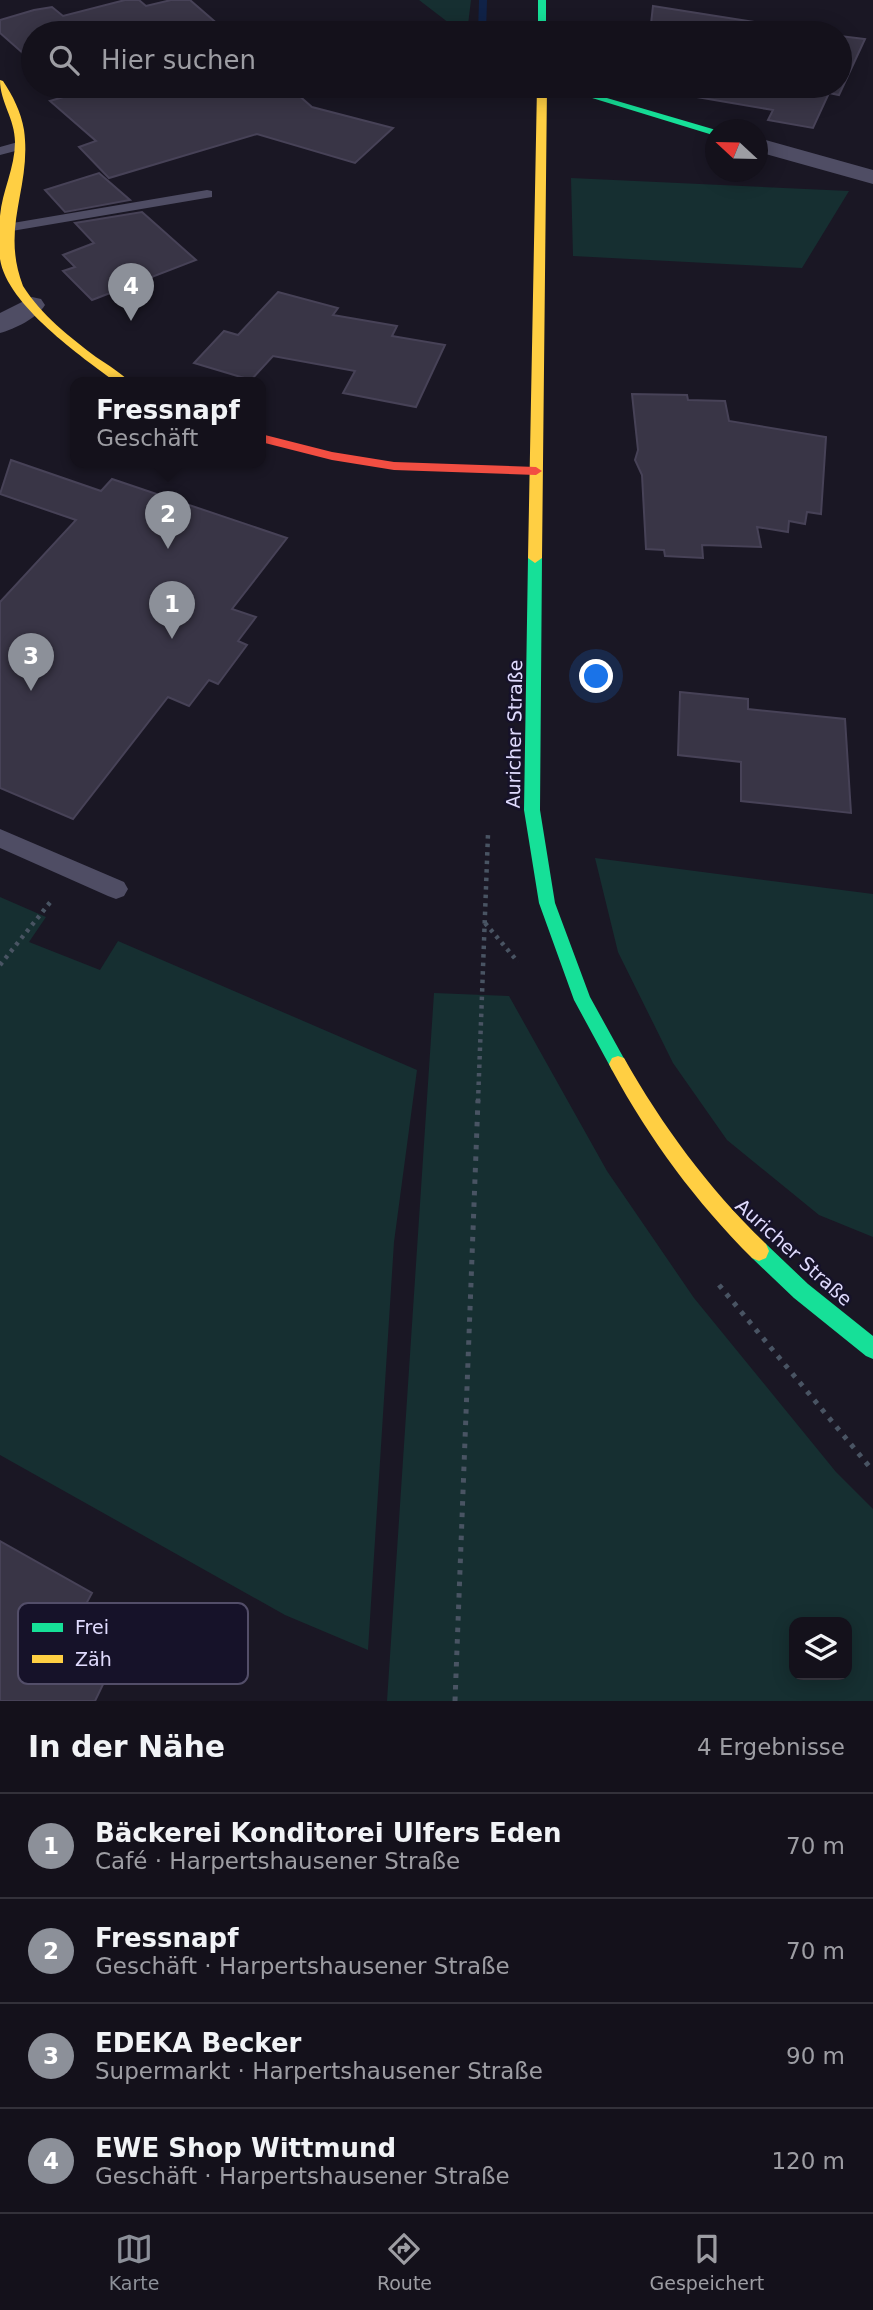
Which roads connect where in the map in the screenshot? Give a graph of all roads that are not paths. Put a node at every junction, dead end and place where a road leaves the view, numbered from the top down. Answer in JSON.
{"nodes":[{"id":1,"x":542,"y":0,"type":"edge"},
{"id":2,"x":542,"y":21,"type":"edge"},
{"id":3,"x":0,"y":83,"type":"edge"},
{"id":4,"x":542,"y":98,"type":"edge"},
{"id":5,"x":598,"y":98,"type":"edge"},
{"id":6,"x":705,"y":129,"type":"edge"},
{"id":7,"x":18,"y":146,"type":"junction"},
{"id":8,"x":768,"y":148,"type":"edge"},
{"id":9,"x":0,"y":151,"type":"edge"},
{"id":10,"x":873,"y":177,"type":"edge"},
{"id":11,"x":207,"y":194,"type":"dead end"},
{"id":12,"x":1,"y":229,"type":"edge"},
{"id":13,"x":32,"y":305,"type":"junction"},
{"id":14,"x":0,"y":325,"type":"edge"},
{"id":15,"x":117,"y":377,"type":"edge"},
{"id":16,"x":266,"y":439,"type":"edge"},
{"id":17,"x":536,"y":471,"type":"junction"},
{"id":18,"x":0,"y":838,"type":"edge"},
{"id":19,"x":116,"y":889,"type":"dead end"},
{"id":20,"x":873,"y":1349,"type":"edge"}],
"edges":[{"from":1,"to":2,"type":"street"},
{"from":3,"to":7,"type":"street"},
{"from":4,"to":17,"type":"street","name":"Auricher Straße"},
{"from":5,"to":6,"type":"street"},
{"from":7,"to":9,"type":"lane"},
{"from":7,"to":12,"type":"street"},
{"from":8,"to":10,"type":"street"},
{"from":11,"to":12,"type":"lane"},
{"from":12,"to":13,"type":"street"},
{"from":13,"to":14,"type":"street"},
{"from":13,"to":15,"type":"street"},
{"from":16,"to":17,"type":"street"},
{"from":17,"to":20,"type":"street","name":"Auricher Straße"},
{"from":18,"to":19,"type":"lane"}]}
